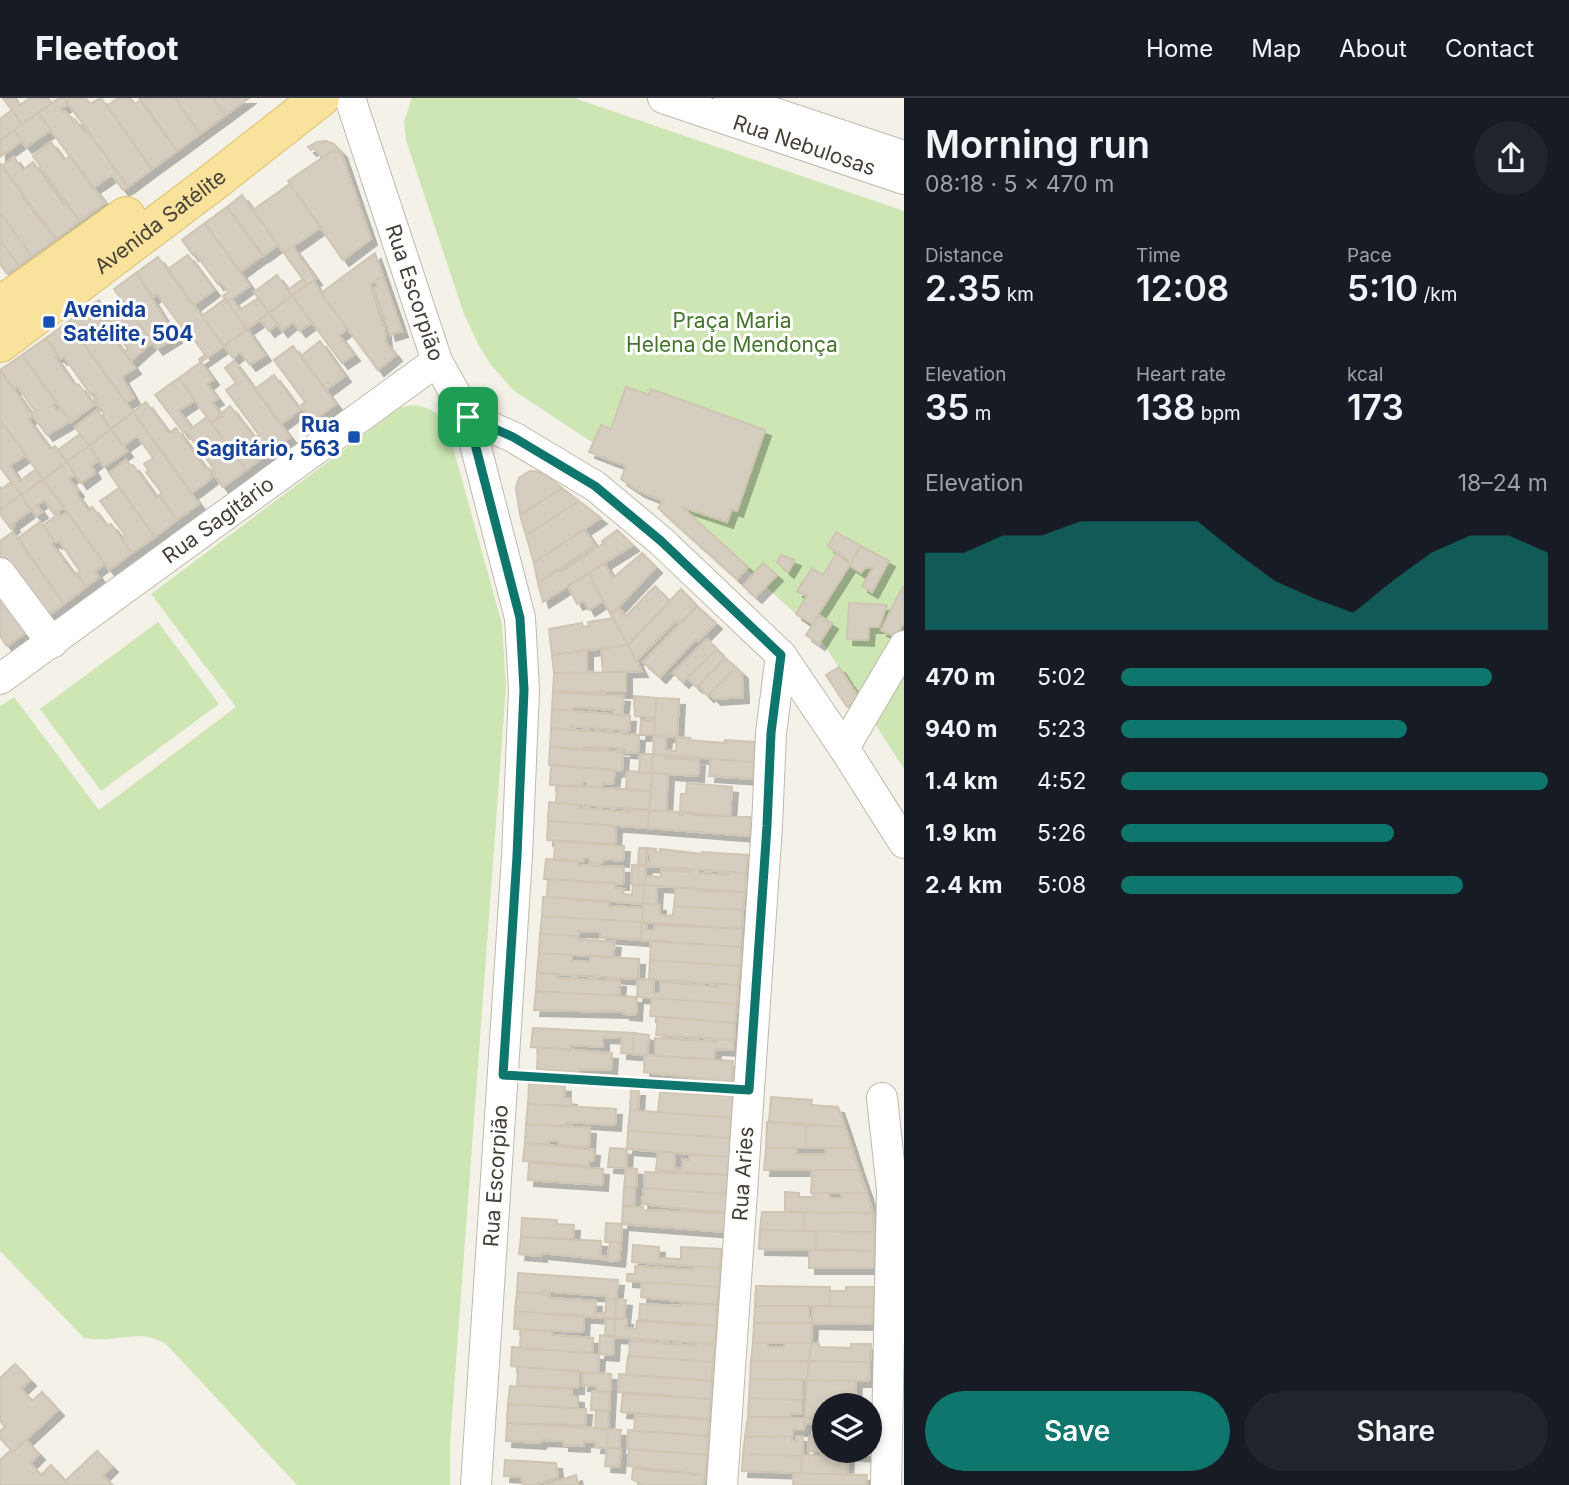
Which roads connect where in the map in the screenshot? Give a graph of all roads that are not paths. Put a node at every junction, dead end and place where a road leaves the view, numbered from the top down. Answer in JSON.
{"nodes":[{"id":1,"x":289,"y":98,"type":"edge"},
{"id":2,"x":320,"y":98,"type":"edge"},
{"id":3,"x":351,"y":98,"type":"edge"},
{"id":4,"x":663,"y":98,"type":"edge"},
{"id":5,"x":729,"y":98,"type":"edge"},
{"id":6,"x":904,"y":156,"type":"edge"},
{"id":7,"x":904,"y":179,"type":"edge"},
{"id":8,"x":0,"y":306,"type":"edge"},
{"id":9,"x":0,"y":343,"type":"edge"},
{"id":10,"x":437,"y":361,"type":"junction"},
{"id":11,"x":468,"y":417,"type":"junction"},
{"id":12,"x":0,"y":573,"type":"edge"},
{"id":13,"x":52,"y":643,"type":"junction"},
{"id":14,"x":904,"y":646,"type":"edge"},
{"id":15,"x":781,"y":655,"type":"junction"},
{"id":16,"x":0,"y":679,"type":"edge"},
{"id":17,"x":844,"y":748,"type":"junction"},
{"id":18,"x":904,"y":844,"type":"edge"},
{"id":19,"x":882,"y":1098,"type":"dead end"},
{"id":20,"x":477,"y":1485,"type":"edge"},
{"id":21,"x":722,"y":1485,"type":"edge"},
{"id":22,"x":886,"y":1485,"type":"edge"}],
"edges":[{"from":1,"to":8,"type":"main road","name":"Avenida Satélite"},
{"from":2,"to":9,"type":"main road","name":"Avenida Satélite"},
{"from":3,"to":10,"type":"street","name":"Rua Escorpião"},
{"from":4,"to":7,"type":"street","name":"Rua Nebulosas"},
{"from":5,"to":6,"type":"street","name":"Rua Nebulosas"},
{"from":10,"to":11,"type":"street","name":"Rua Escorpião"},
{"from":10,"to":13,"type":"street","name":"Rua Sagitário"},
{"from":11,"to":15,"type":"street"},
{"from":11,"to":20,"type":"street","name":"Rua Escorpião"},
{"from":12,"to":13,"type":"street"},
{"from":13,"to":16,"type":"street","name":"Rua Sagitário"},
{"from":14,"to":17,"type":"street"},
{"from":15,"to":17,"type":"street"},
{"from":15,"to":21,"type":"street","name":"Rua Aries"},
{"from":17,"to":18,"type":"street"},
{"from":19,"to":22,"type":"street"}]}
